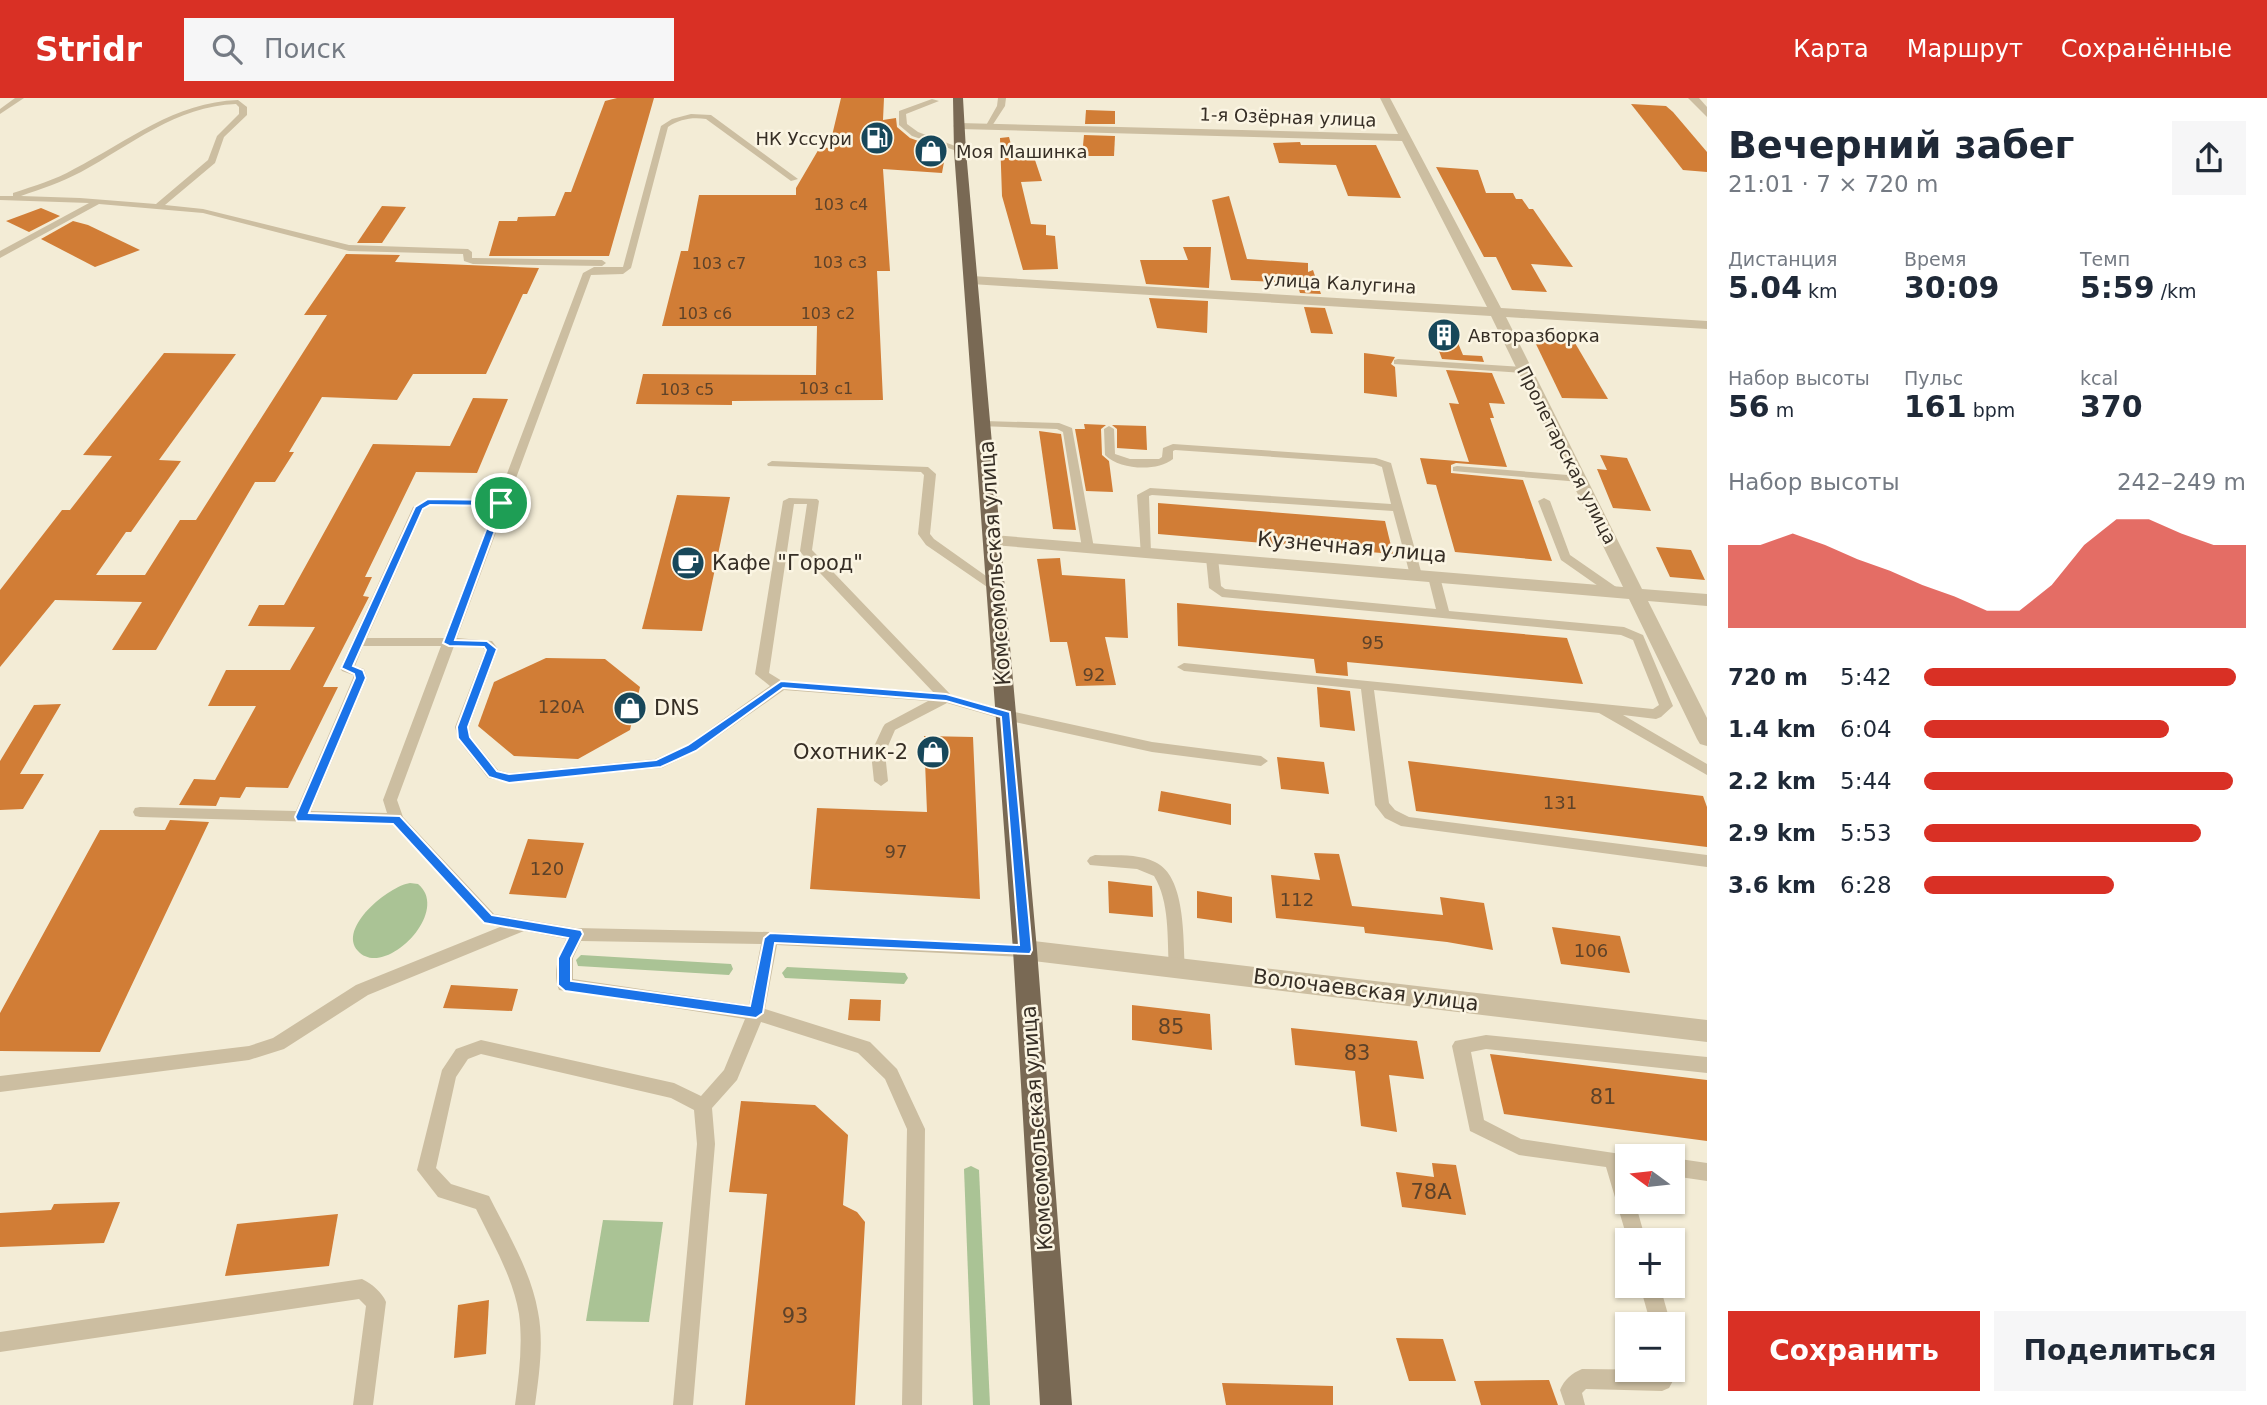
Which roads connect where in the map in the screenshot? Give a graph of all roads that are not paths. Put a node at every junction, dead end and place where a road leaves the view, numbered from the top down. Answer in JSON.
{"nodes":[{"id":1,"x":20,"y":98,"type":"edge"},
{"id":2,"x":221,"y":98,"type":"edge"},
{"id":3,"x":921,"y":98,"type":"edge"},
{"id":4,"x":1002,"y":98,"type":"edge"},
{"id":5,"x":1385,"y":98,"type":"edge"},
{"id":6,"x":1693,"y":98,"type":"edge"},
{"id":7,"x":958,"y":101,"type":"edge"},
{"id":8,"x":209,"y":102,"type":"junction"},
{"id":9,"x":935,"y":102,"type":"junction"},
{"id":10,"x":0,"y":112,"type":"edge"},
{"id":11,"x":1707,"y":114,"type":"edge"},
{"id":12,"x":959,"y":126,"type":"junction"},
{"id":13,"x":987,"y":127,"type":"junction"},
{"id":14,"x":1406,"y":138,"type":"junction"},
{"id":15,"x":960,"y":151,"type":"junction"},
{"id":16,"x":74,"y":173,"type":"junction"},
{"id":17,"x":794,"y":178,"type":"dead end"},
{"id":18,"x":4,"y":198,"type":"edge"},
{"id":19,"x":80,"y":200,"type":"junction"},
{"id":20,"x":99,"y":202,"type":"junction"},
{"id":21,"x":158,"y":207,"type":"junction"},
{"id":22,"x":0,"y":255,"type":"edge"},
{"id":23,"x":628,"y":264,"type":"junction"},
{"id":24,"x":971,"y":280,"type":"junction"},
{"id":25,"x":1496,"y":312,"type":"junction"},
{"id":26,"x":1707,"y":325,"type":"edge"},
{"id":27,"x":1398,"y":362,"type":"dead end"},
{"id":28,"x":1523,"y":369,"type":"junction"},
{"id":29,"x":984,"y":424,"type":"junction"},
{"id":30,"x":1109,"y":429,"type":"dead end"},
{"id":31,"x":772,"y":464,"type":"dead end"},
{"id":32,"x":1457,"y":469,"type":"dead end"},
{"id":33,"x":1580,"y":479,"type":"junction"},
{"id":34,"x":1544,"y":501,"type":"dead end"},
{"id":35,"x":501,"y":503,"type":"junction"},
{"id":36,"x":1398,"y":508,"type":"junction"},
{"id":37,"x":993,"y":540,"type":"junction"},
{"id":38,"x":1088,"y":548,"type":"junction"},
{"id":39,"x":1145,"y":552,"type":"junction"},
{"id":40,"x":1212,"y":558,"type":"junction"},
{"id":41,"x":1425,"y":576,"type":"junction"},
{"id":42,"x":997,"y":587,"type":"junction"},
{"id":43,"x":1615,"y":592,"type":"junction"},
{"id":44,"x":1638,"y":594,"type":"junction"},
{"id":45,"x":1707,"y":600,"type":"edge"},
{"id":46,"x":1444,"y":614,"type":"junction"},
{"id":47,"x":358,"y":642,"type":"junction"},
{"id":48,"x":449,"y":643,"type":"junction"},
{"id":49,"x":1184,"y":667,"type":"dead end"},
{"id":50,"x":781,"y":685,"type":"junction"},
{"id":51,"x":1367,"y":685,"type":"junction"},
{"id":52,"x":946,"y":698,"type":"junction"},
{"id":53,"x":1600,"y":708,"type":"junction"},
{"id":54,"x":1006,"y":715,"type":"junction"},
{"id":55,"x":1707,"y":740,"type":"edge"},
{"id":56,"x":1261,"y":761,"type":"dead end"},
{"id":57,"x":1707,"y":770,"type":"edge"},
{"id":58,"x":881,"y":781,"type":"dead end"},
{"id":59,"x":140,"y":812,"type":"dead end"},
{"id":60,"x":301,"y":817,"type":"junction"},
{"id":61,"x":396,"y":820,"type":"junction"},
{"id":62,"x":1095,"y":861,"type":"dead end"},
{"id":63,"x":1707,"y":861,"type":"edge"},
{"id":64,"x":521,"y":926,"type":"junction"},
{"id":65,"x":576,"y":934,"type":"junction"},
{"id":66,"x":770,"y":938,"type":"junction"},
{"id":67,"x":1026,"y":950,"type":"junction"},
{"id":68,"x":1177,"y":968,"type":"junction"},
{"id":69,"x":756,"y":1013,"type":"junction"},
{"id":70,"x":1707,"y":1031,"type":"edge"},
{"id":71,"x":1707,"y":1065,"type":"edge"},
{"id":72,"x":0,"y":1084,"type":"edge"},
{"id":73,"x":703,"y":1106,"type":"junction"},
{"id":74,"x":1615,"y":1160,"type":"edge"},
{"id":75,"x":1685,"y":1169,"type":"edge"},
{"id":76,"x":1707,"y":1172,"type":"edge"},
{"id":77,"x":0,"y":1342,"type":"edge"},
{"id":78,"x":1615,"y":1380,"type":"edge"},
{"id":79,"x":363,"y":1405,"type":"edge"},
{"id":80,"x":525,"y":1405,"type":"edge"},
{"id":81,"x":684,"y":1405,"type":"edge"},
{"id":82,"x":912,"y":1405,"type":"edge"},
{"id":83,"x":1056,"y":1405,"type":"edge"},
{"id":84,"x":1575,"y":1405,"type":"edge"}],
"edges":[{"from":1,"to":10,"type":"lane"},
{"from":2,"to":8,"type":"lane"},
{"from":3,"to":9,"type":"lane"},
{"from":4,"to":13,"type":"lane"},
{"from":5,"to":14,"type":"street","name":"Пролетарская улица"},
{"from":6,"to":11,"type":"street"},
{"from":7,"to":9,"type":"lane"},
{"from":7,"to":12,"type":"main road","name":"Комсомольская улица"},
{"from":8,"to":16,"type":"lane"},
{"from":8,"to":21,"type":"lane"},
{"from":9,"to":15,"type":"lane"},
{"from":12,"to":13,"type":"street","name":"1-я Озёрная улица"},
{"from":12,"to":15,"type":"main road","name":"Комсомольская улица"},
{"from":13,"to":14,"type":"street","name":"1-я Озёрная улица"},
{"from":14,"to":25,"type":"street","name":"Пролетарская улица"},
{"from":15,"to":24,"type":"main road","name":"Комсомольская улица"},
{"from":16,"to":18,"type":"lane"},
{"from":16,"to":19,"type":"lane"},
{"from":17,"to":23,"type":"lane"},
{"from":18,"to":19,"type":"lane"},
{"from":19,"to":20,"type":"lane"},
{"from":20,"to":21,"type":"lane"},
{"from":20,"to":22,"type":"lane"},
{"from":21,"to":23,"type":"lane"},
{"from":23,"to":35,"type":"lane"},
{"from":24,"to":25,"type":"street","name":"улица Калугина"},
{"from":24,"to":29,"type":"main road","name":"Комсомольская улица"},
{"from":25,"to":26,"type":"street","name":"улица Калугина"},
{"from":25,"to":28,"type":"street","name":"Пролетарская улица"},
{"from":27,"to":28,"type":"lane"},
{"from":28,"to":33,"type":"street","name":"Пролетарская улица"},
{"from":29,"to":37,"type":"main road","name":"Комсомольская улица"},
{"from":29,"to":38,"type":"lane"},
{"from":30,"to":36,"type":"lane"},
{"from":31,"to":42,"type":"lane"},
{"from":32,"to":33,"type":"lane"},
{"from":33,"to":44,"type":"street","name":"Пролетарская улица"},
{"from":34,"to":43,"type":"lane"},
{"from":35,"to":47,"type":"lane"},
{"from":35,"to":48,"type":"lane"},
{"from":36,"to":39,"type":"lane"},
{"from":36,"to":41,"type":"lane"},
{"from":37,"to":38,"type":"street","name":"Кузнечная улица"},
{"from":37,"to":42,"type":"main road","name":"Комсомольская улица"},
{"from":38,"to":39,"type":"street","name":"Кузнечная улица"},
{"from":39,"to":40,"type":"street","name":"Кузнечная улица"},
{"from":40,"to":41,"type":"street","name":"Кузнечная улица"},
{"from":40,"to":46,"type":"lane"},
{"from":41,"to":43,"type":"street","name":"Кузнечная улица"},
{"from":41,"to":46,"type":"lane"},
{"from":42,"to":54,"type":"main road","name":"Комсомольская улица"},
{"from":43,"to":44,"type":"street","name":"Кузнечная улица"},
{"from":44,"to":45,"type":"street","name":"Кузнечная улица"},
{"from":44,"to":55,"type":"street","name":"Пролетарская улица"},
{"from":46,"to":53,"type":"lane"},
{"from":47,"to":48,"type":"lane"},
{"from":47,"to":60,"type":"lane"},
{"from":48,"to":50,"type":"lane"},
{"from":48,"to":61,"type":"lane"},
{"from":49,"to":51,"type":"lane"},
{"from":50,"to":52,"type":"lane"},
{"from":50,"to":52,"type":"lane"},
{"from":51,"to":53,"type":"lane"},
{"from":51,"to":63,"type":"lane"},
{"from":52,"to":54,"type":"lane"},
{"from":52,"to":58,"type":"lane"},
{"from":53,"to":57,"type":"lane"},
{"from":54,"to":56,"type":"lane"},
{"from":54,"to":67,"type":"main road","name":"Комсомольская улица"},
{"from":59,"to":60,"type":"lane"},
{"from":60,"to":61,"type":"lane"},
{"from":61,"to":64,"type":"lane"},
{"from":62,"to":68,"type":"lane"},
{"from":64,"to":65,"type":"lane"},
{"from":64,"to":72,"type":"lane"},
{"from":65,"to":66,"type":"lane"},
{"from":65,"to":69,"type":"lane"},
{"from":66,"to":67,"type":"lane"},
{"from":66,"to":69,"type":"lane"},
{"from":67,"to":68,"type":"street","name":"Волочаевская улица"},
{"from":67,"to":83,"type":"main road","name":"Комсомольская улица"},
{"from":68,"to":70,"type":"street","name":"Волочаевская улица"},
{"from":69,"to":73,"type":"lane"},
{"from":69,"to":82,"type":"lane"},
{"from":71,"to":74,"type":"lane"},
{"from":73,"to":80,"type":"lane"},
{"from":73,"to":81,"type":"lane"},
{"from":75,"to":76,"type":"lane"},
{"from":77,"to":79,"type":"lane"},
{"from":78,"to":84,"type":"lane"}]}
